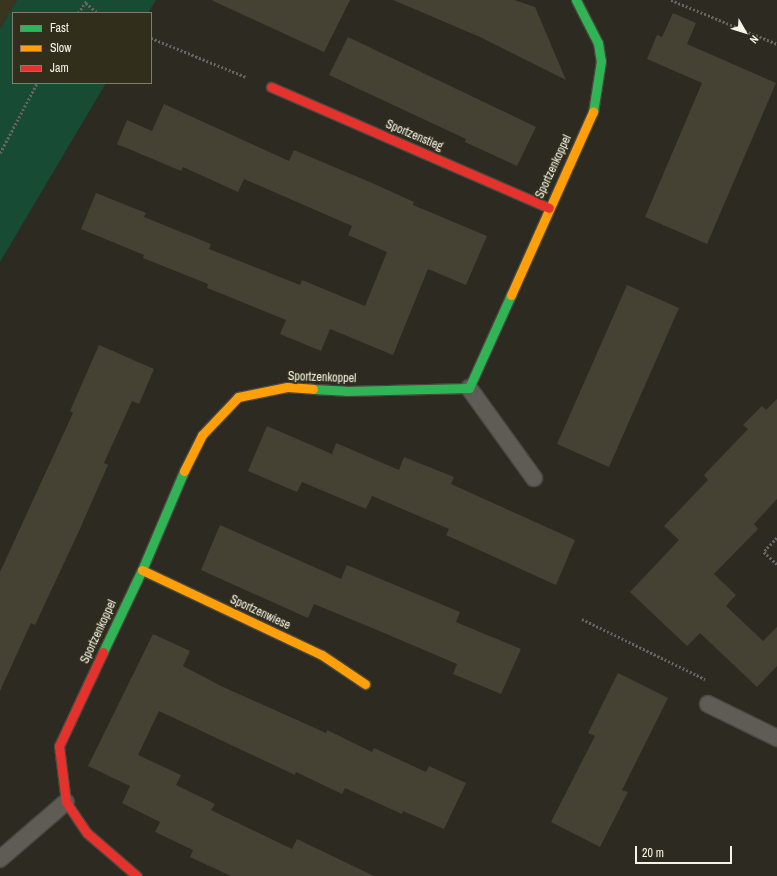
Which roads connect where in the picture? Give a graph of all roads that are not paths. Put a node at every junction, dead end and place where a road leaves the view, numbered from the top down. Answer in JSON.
{"nodes":[{"id":1,"x":576,"y":0,"type":"edge"},
{"id":2,"x":271,"y":87,"type":"road end"},
{"id":3,"x":549,"y":208,"type":"junction"},
{"id":4,"x":470,"y":388,"type":"junction"},
{"id":5,"x":534,"y":478,"type":"dead end"},
{"id":6,"x":142,"y":570,"type":"junction"},
{"id":7,"x":366,"y":684,"type":"dead end"},
{"id":8,"x":708,"y":704,"type":"dead end"},
{"id":9,"x":777,"y":738,"type":"edge"},
{"id":10,"x":66,"y":802,"type":"junction"},
{"id":11,"x":0,"y":859,"type":"edge"},
{"id":12,"x":137,"y":876,"type":"edge"}],
"edges":[{"from":1,"to":3,"type":"street","name":"Sportzenkoppel"},
{"from":2,"to":3,"type":"street","name":"Sportzenstieg"},
{"from":3,"to":4,"type":"street","name":"Sportzenkoppel"},
{"from":4,"to":5,"type":"lane"},
{"from":4,"to":6,"type":"street","name":"Sportzenkoppel"},
{"from":6,"to":7,"type":"street","name":"Sportzenwiese"},
{"from":6,"to":10,"type":"street","name":"Sportzenkoppel"},
{"from":8,"to":9,"type":"lane"},
{"from":10,"to":11,"type":"lane"},
{"from":10,"to":12,"type":"street","name":"Sportzenkoppel"}]}
